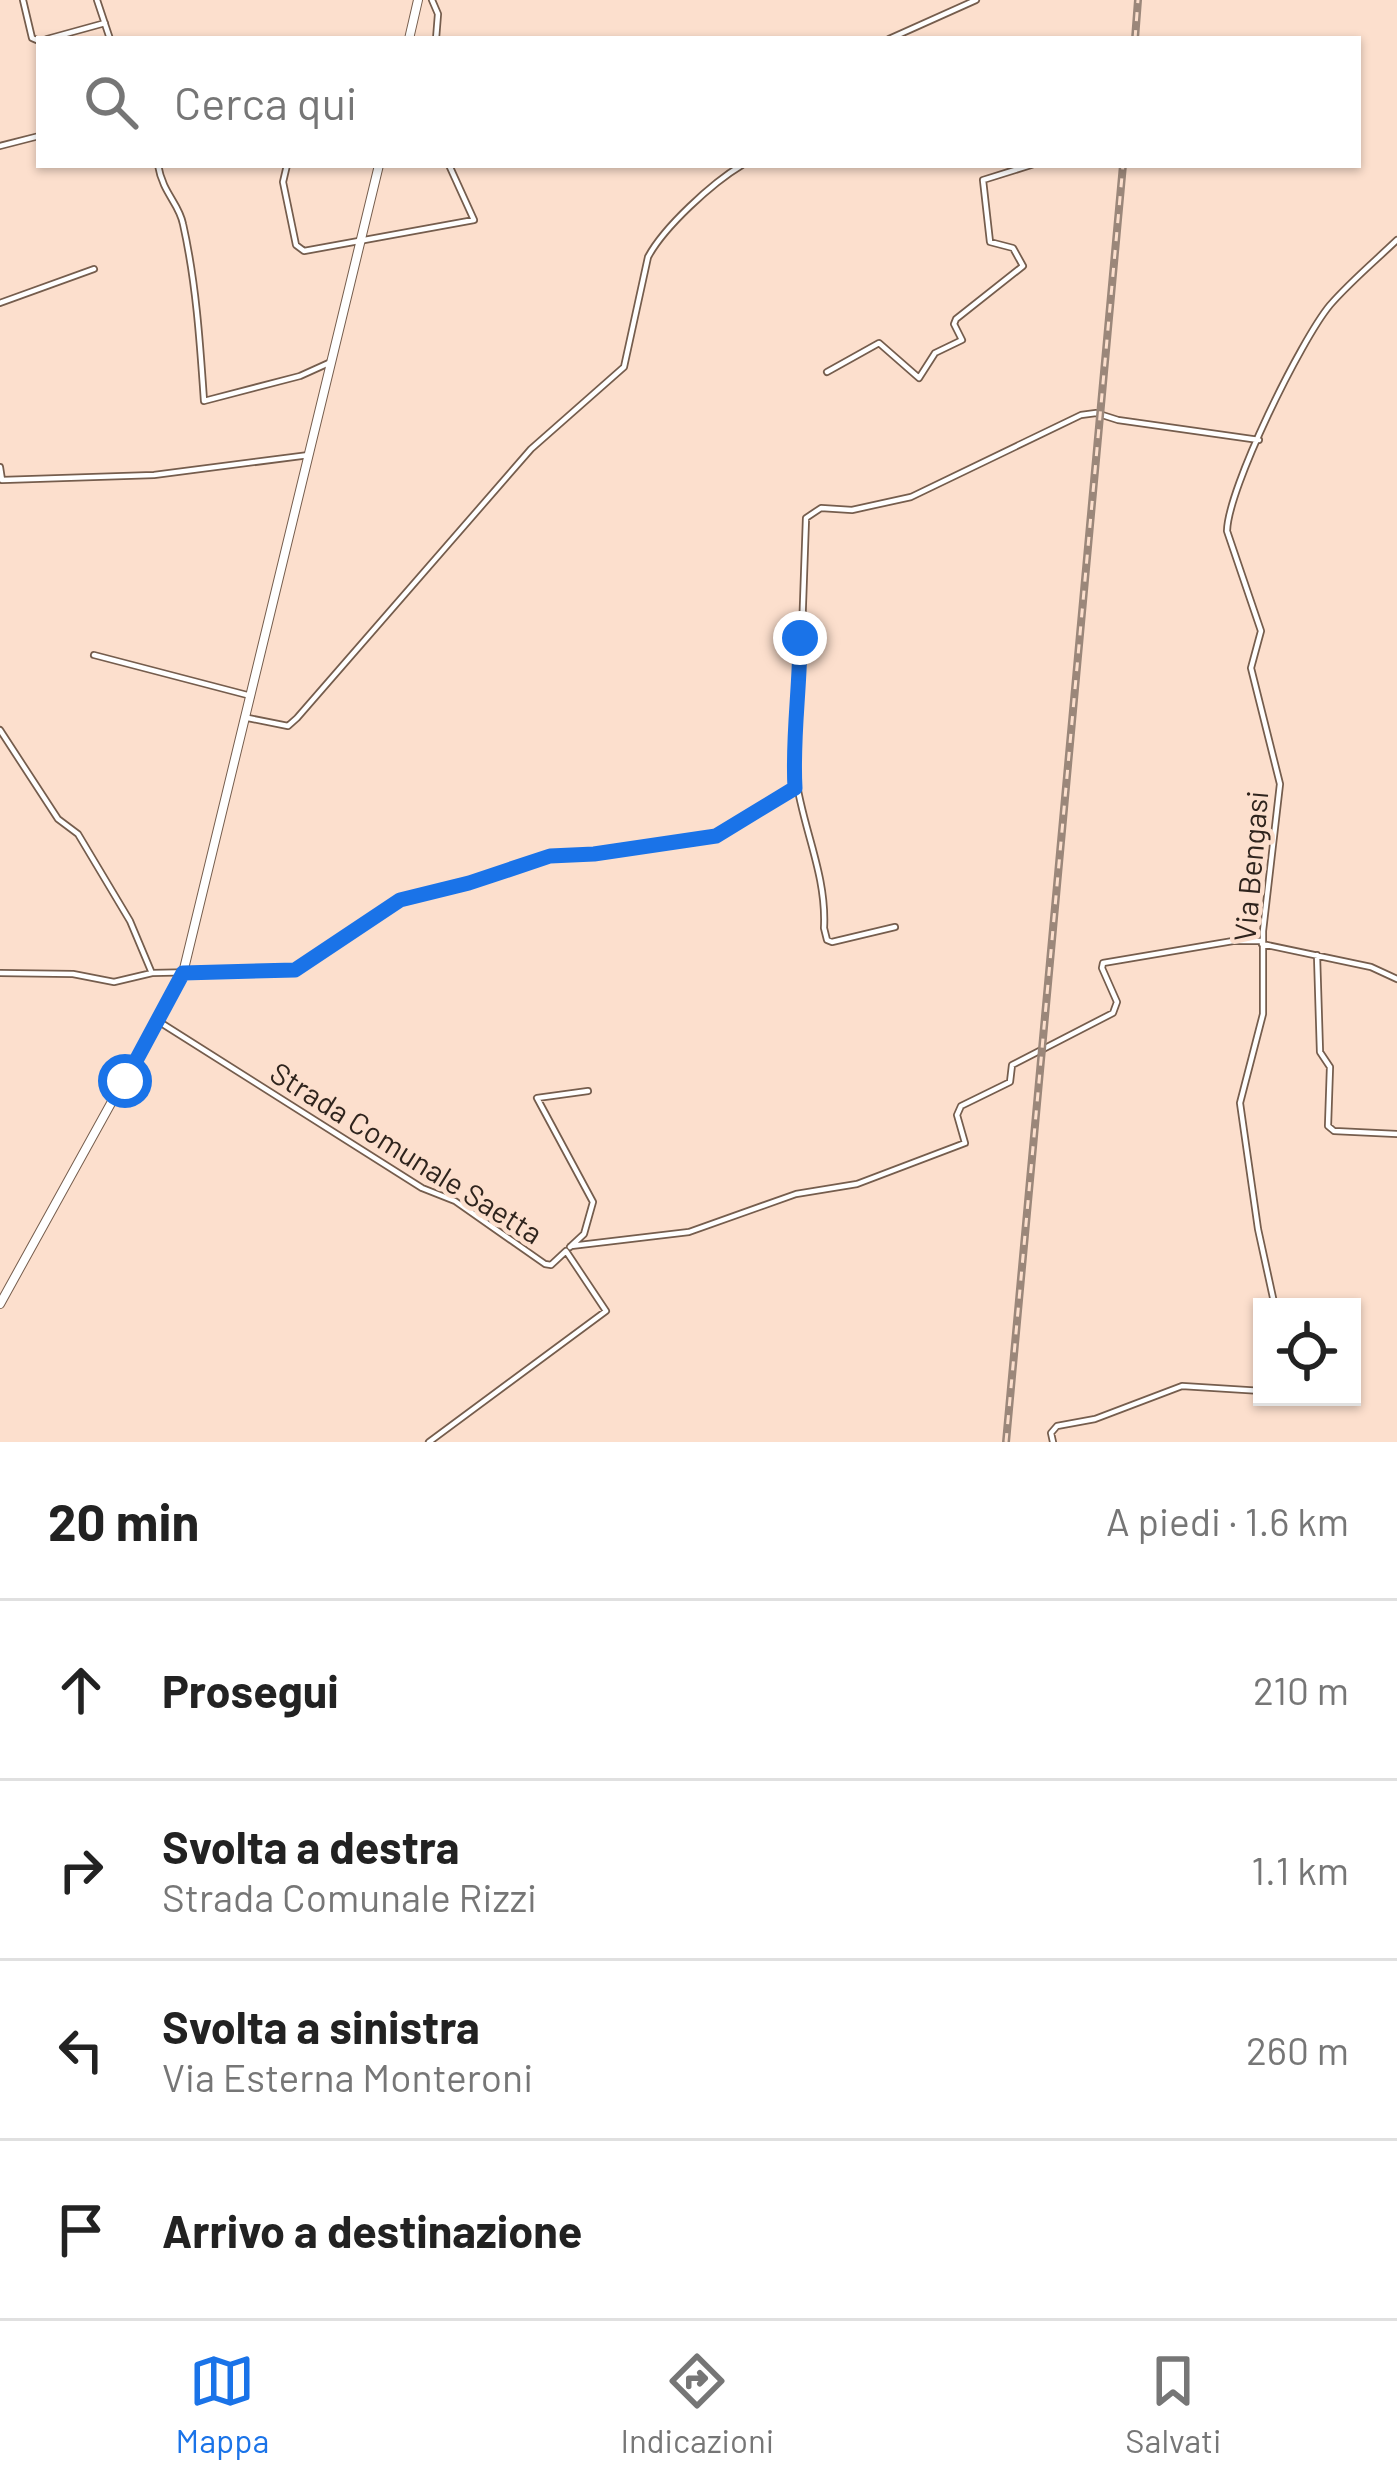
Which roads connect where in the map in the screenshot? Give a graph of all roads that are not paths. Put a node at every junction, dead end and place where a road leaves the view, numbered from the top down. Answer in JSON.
{"nodes":[{"id":1,"x":23,"y":0,"type":"edge"},
{"id":2,"x":97,"y":0,"type":"edge"},
{"id":3,"x":418,"y":0,"type":"edge"},
{"id":4,"x":432,"y":0,"type":"edge"},
{"id":5,"x":976,"y":0,"type":"edge"},
{"id":6,"x":105,"y":23,"type":"junction"},
{"id":7,"x":58,"y":36,"type":"edge"},
{"id":8,"x":109,"y":36,"type":"edge"},
{"id":9,"x":410,"y":36,"type":"edge"},
{"id":10,"x":436,"y":36,"type":"edge"},
{"id":11,"x":896,"y":36,"type":"edge"},
{"id":12,"x":36,"y":39,"type":"edge"},
{"id":13,"x":36,"y":137,"type":"edge"},
{"id":14,"x":0,"y":146,"type":"edge"},
{"id":15,"x":159,"y":168,"type":"edge"},
{"id":16,"x":286,"y":168,"type":"edge"},
{"id":17,"x":378,"y":168,"type":"edge"},
{"id":18,"x":450,"y":168,"type":"edge"},
{"id":19,"x":738,"y":168,"type":"edge"},
{"id":20,"x":1021,"y":168,"type":"edge"},
{"id":21,"x":361,"y":238,"type":"junction"},
{"id":22,"x":1397,"y":240,"type":"edge"},
{"id":23,"x":94,"y":269,"type":"dead end"},
{"id":24,"x":0,"y":303,"type":"edge"},
{"id":25,"x":331,"y":362,"type":"junction"},
{"id":26,"x":827,"y":372,"type":"dead end"},
{"id":27,"x":1259,"y":440,"type":"junction"},
{"id":28,"x":309,"y":455,"type":"junction"},
{"id":29,"x":0,"y":467,"type":"edge"},
{"id":30,"x":94,"y":655,"type":"dead end"},
{"id":31,"x":251,"y":696,"type":"junction"},
{"id":32,"x":246,"y":718,"type":"junction"},
{"id":33,"x":0,"y":730,"type":"edge"},
{"id":34,"x":795,"y":788,"type":"junction"},
{"id":35,"x":895,"y":927,"type":"dead end"},
{"id":36,"x":1262,"y":942,"type":"junction"},
{"id":37,"x":1316,"y":956,"type":"junction"},
{"id":38,"x":0,"y":973,"type":"edge"},
{"id":39,"x":152,"y":973,"type":"junction"},
{"id":40,"x":183,"y":973,"type":"junction"},
{"id":41,"x":1397,"y":980,"type":"edge"},
{"id":42,"x":158,"y":1021,"type":"junction"},
{"id":43,"x":588,"y":1091,"type":"dead end"},
{"id":44,"x":1397,"y":1134,"type":"edge"},
{"id":45,"x":568,"y":1249,"type":"junction"},
{"id":46,"x":1273,"y":1298,"type":"edge"},
{"id":47,"x":0,"y":1304,"type":"edge"},
{"id":48,"x":1253,"y":1390,"type":"edge"},
{"id":49,"x":429,"y":1442,"type":"edge"},
{"id":50,"x":1053,"y":1442,"type":"edge"}],
"edges":[{"from":1,"to":12,"type":"street"},
{"from":2,"to":6,"type":"street"},
{"from":3,"to":9,"type":"street"},
{"from":4,"to":10,"type":"street"},
{"from":5,"to":11,"type":"street"},
{"from":6,"to":7,"type":"street"},
{"from":6,"to":8,"type":"street"},
{"from":13,"to":14,"type":"street"},
{"from":15,"to":25,"type":"street"},
{"from":16,"to":21,"type":"street"},
{"from":17,"to":21,"type":"street"},
{"from":18,"to":21,"type":"street"},
{"from":19,"to":32,"type":"street"},
{"from":20,"to":26,"type":"street"},
{"from":21,"to":25,"type":"street"},
{"from":22,"to":27,"type":"street","name":"Via Bengasi"},
{"from":23,"to":24,"type":"street"},
{"from":25,"to":28,"type":"street"},
{"from":27,"to":34,"type":"street"},
{"from":27,"to":36,"type":"street","name":"Via Bengasi"},
{"from":28,"to":29,"type":"street"},
{"from":28,"to":31,"type":"street"},
{"from":30,"to":31,"type":"street"},
{"from":31,"to":32,"type":"street"},
{"from":32,"to":40,"type":"street"},
{"from":33,"to":39,"type":"street"},
{"from":34,"to":35,"type":"street"},
{"from":34,"to":40,"type":"street"},
{"from":36,"to":37,"type":"street"},
{"from":36,"to":45,"type":"street"},
{"from":36,"to":46,"type":"street","name":"Via Bengasi"},
{"from":37,"to":41,"type":"street"},
{"from":37,"to":44,"type":"street"},
{"from":38,"to":39,"type":"street"},
{"from":39,"to":40,"type":"street"},
{"from":40,"to":42,"type":"street"},
{"from":42,"to":45,"type":"street","name":"Strada Comunale Saetta"},
{"from":42,"to":47,"type":"street"},
{"from":43,"to":45,"type":"street"},
{"from":45,"to":49,"type":"street","name":"Strada Comunale Saetta"},
{"from":48,"to":50,"type":"street"}]}
